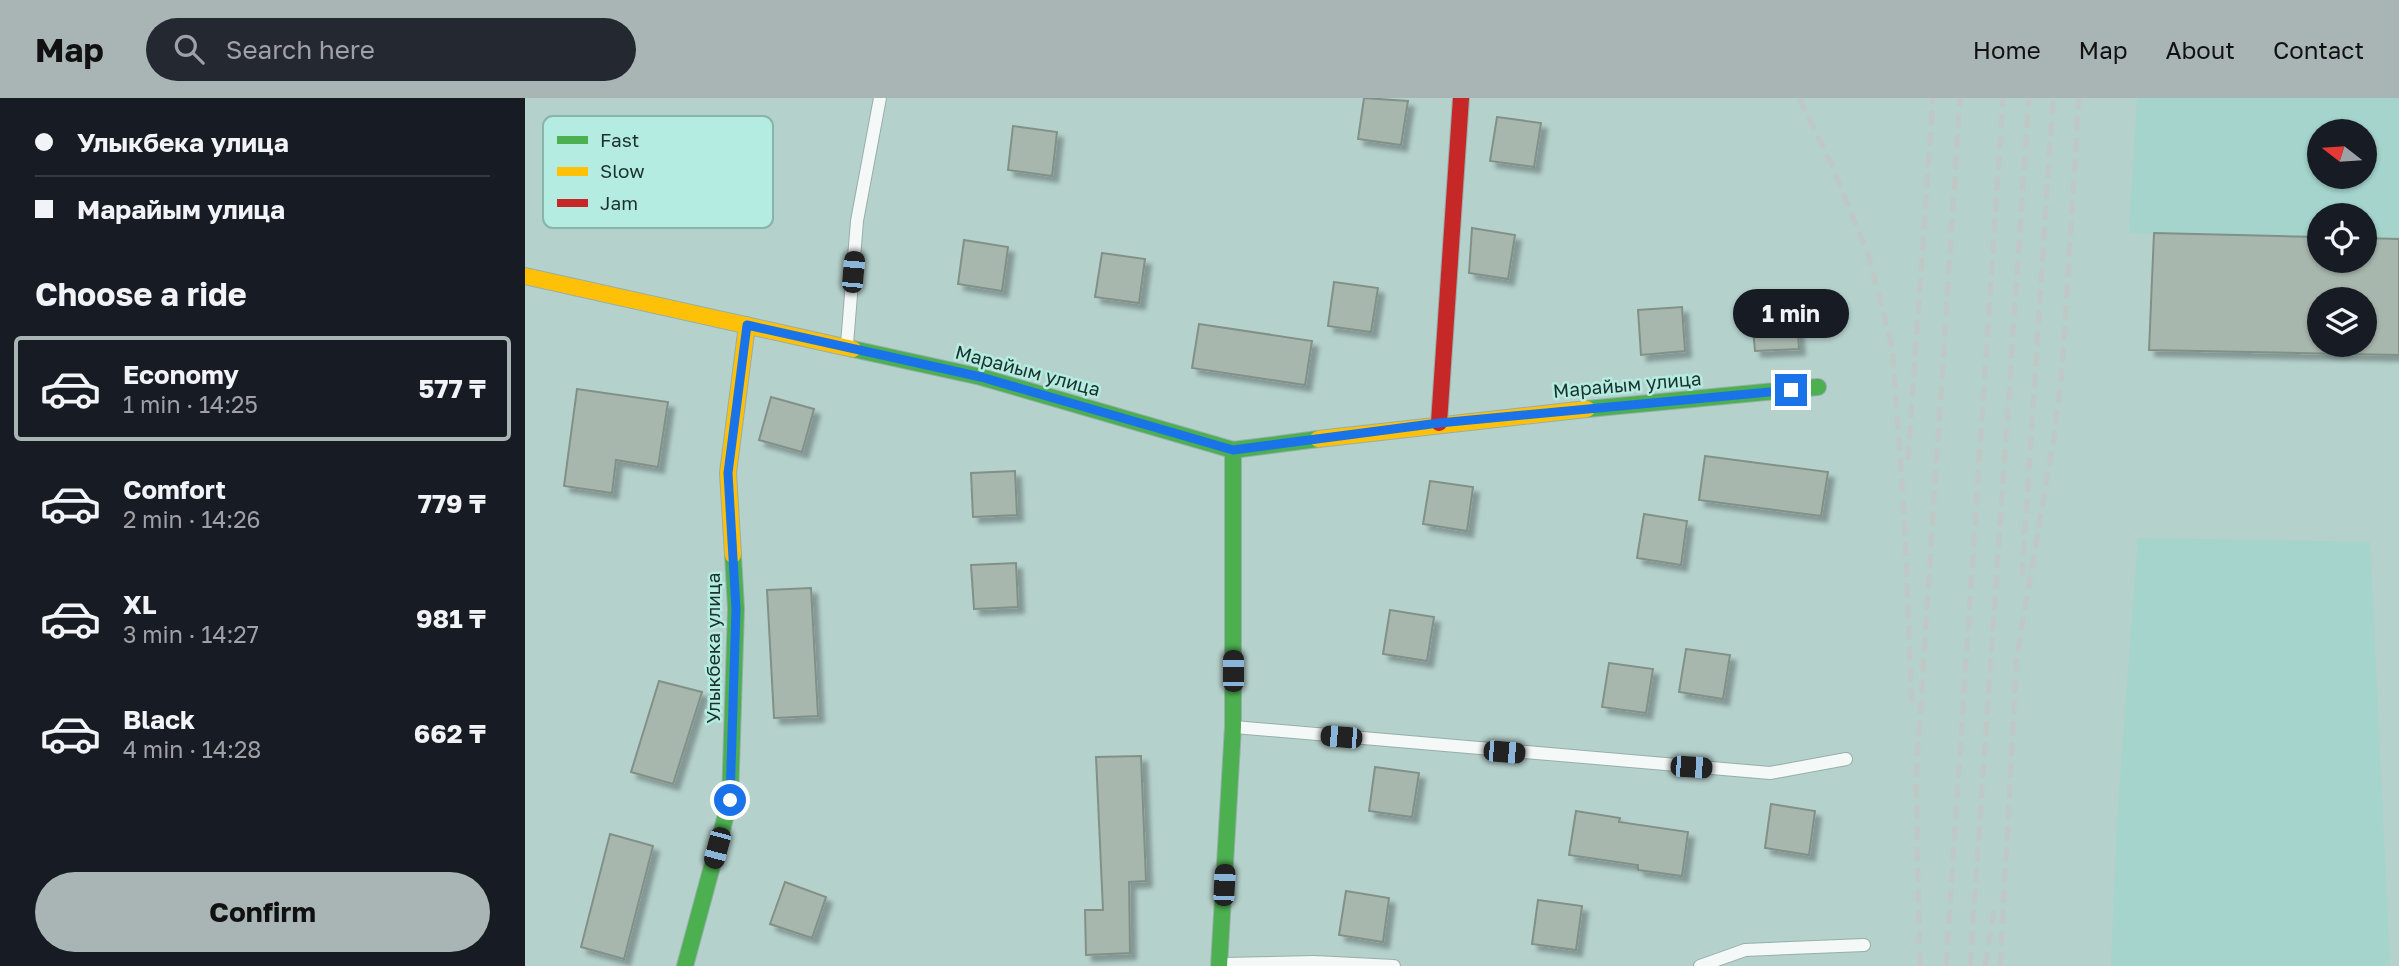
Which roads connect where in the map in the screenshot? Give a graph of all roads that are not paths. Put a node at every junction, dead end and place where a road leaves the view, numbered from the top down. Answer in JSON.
{"nodes":[{"id":1,"x":880,"y":98,"type":"edge"},
{"id":2,"x":1461,"y":98,"type":"edge"},
{"id":3,"x":525,"y":276,"type":"edge"},
{"id":4,"x":747,"y":325,"type":"junction"},
{"id":5,"x":846,"y":347,"type":"junction"},
{"id":6,"x":1818,"y":387,"type":"dead end"},
{"id":7,"x":1439,"y":423,"type":"junction"},
{"id":8,"x":1233,"y":450,"type":"junction"},
{"id":9,"x":1233,"y":727,"type":"junction"},
{"id":10,"x":1846,"y":758,"type":"dead end"},
{"id":11,"x":1864,"y":945,"type":"dead end"},
{"id":12,"x":1219,"y":965,"type":"edge"},
{"id":13,"x":685,"y":966,"type":"edge"},
{"id":14,"x":1394,"y":966,"type":"edge"},
{"id":15,"x":1700,"y":966,"type":"edge"}],
"edges":[{"from":1,"to":5,"type":"lane"},
{"from":2,"to":7,"type":"street"},
{"from":3,"to":4,"type":"street","name":"Марайым улица"},
{"from":4,"to":5,"type":"street","name":"Марайым улица"},
{"from":4,"to":13,"type":"street","name":"Улыкбека улица"},
{"from":5,"to":8,"type":"street","name":"Марайым улица"},
{"from":6,"to":7,"type":"street","name":"Марайым улица"},
{"from":7,"to":8,"type":"street","name":"Марайым улица"},
{"from":8,"to":9,"type":"street"},
{"from":9,"to":10,"type":"lane"},
{"from":9,"to":12,"type":"street"},
{"from":11,"to":15,"type":"lane"},
{"from":12,"to":14,"type":"lane"}]}
